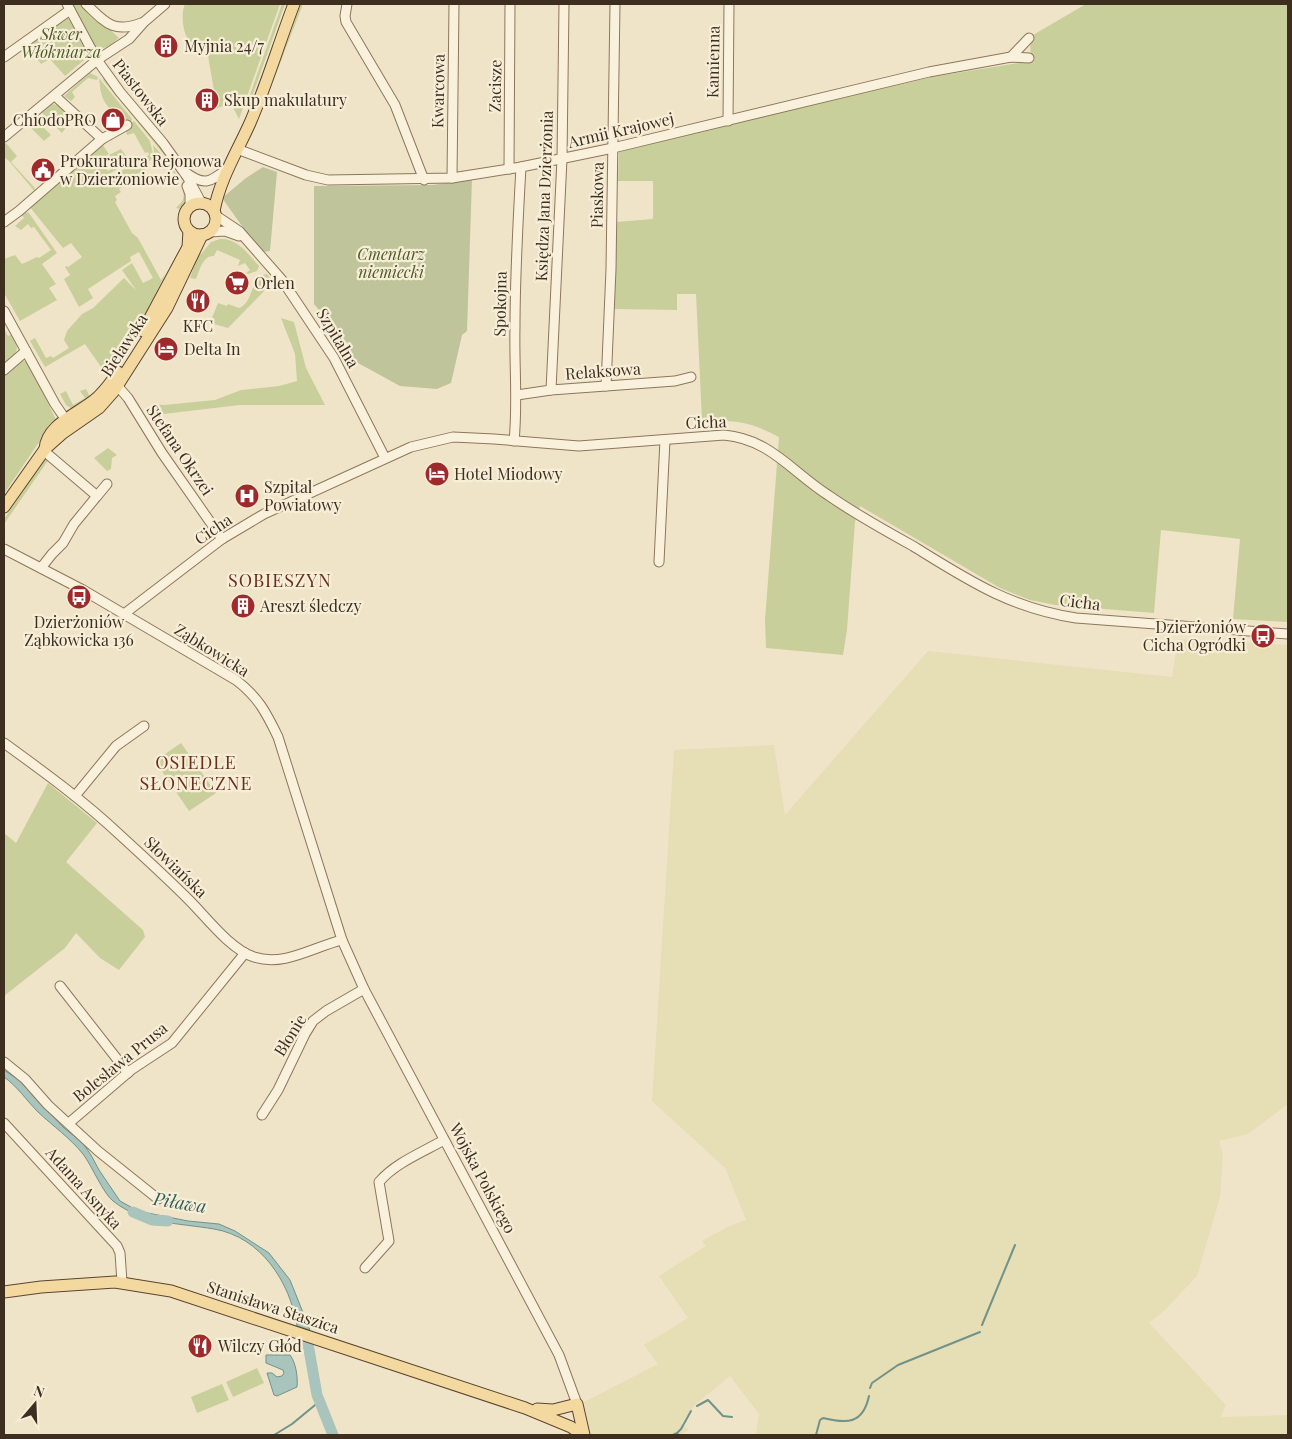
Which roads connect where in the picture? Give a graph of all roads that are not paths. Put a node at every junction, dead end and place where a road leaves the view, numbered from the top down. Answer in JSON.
{"nodes":[{"id":1,"x":86,"y":4,"type":"edge"},
{"id":2,"x":165,"y":4,"type":"edge"},
{"id":3,"x":294,"y":4,"type":"edge"},
{"id":4,"x":347,"y":4,"type":"edge"},
{"id":5,"x":454,"y":4,"type":"edge"},
{"id":6,"x":510,"y":4,"type":"edge"},
{"id":7,"x":564,"y":4,"type":"edge"},
{"id":8,"x":615,"y":4,"type":"edge"},
{"id":9,"x":728,"y":4,"type":"edge"},
{"id":10,"x":69,"y":7,"type":"edge"},
{"id":11,"x":144,"y":22,"type":"junction"},
{"id":12,"x":1029,"y":38,"type":"dead end"},
{"id":13,"x":4,"y":57,"type":"edge"},
{"id":14,"x":1011,"y":57,"type":"junction"},
{"id":15,"x":1029,"y":58,"type":"dead end"},
{"id":16,"x":97,"y":60,"type":"junction"},
{"id":17,"x":55,"y":96,"type":"junction"},
{"id":18,"x":728,"y":121,"type":"junction"},
{"id":19,"x":127,"y":125,"type":"dead end"},
{"id":20,"x":4,"y":138,"type":"edge"},
{"id":21,"x":102,"y":140,"type":"junction"},
{"id":22,"x":613,"y":148,"type":"junction"},
{"id":23,"x":237,"y":149,"type":"junction"},
{"id":24,"x":562,"y":159,"type":"junction"},
{"id":25,"x":521,"y":167,"type":"junction"},
{"id":26,"x":181,"y":169,"type":"junction"},
{"id":27,"x":227,"y":169,"type":"junction"},
{"id":28,"x":509,"y":169,"type":"junction"},
{"id":29,"x":452,"y":178,"type":"junction"},
{"id":30,"x":424,"y":180,"type":"junction"},
{"id":31,"x":190,"y":207,"type":"junction"},
{"id":32,"x":209,"y":208,"type":"junction"},
{"id":33,"x":4,"y":222,"type":"edge"},
{"id":34,"x":190,"y":232,"type":"junction"},
{"id":35,"x":206,"y":233,"type":"junction"},
{"id":36,"x":250,"y":244,"type":"junction"},
{"id":37,"x":4,"y":310,"type":"edge"},
{"id":38,"x":144,"y":336,"type":"junction"},
{"id":39,"x":26,"y":351,"type":"junction"},
{"id":40,"x":4,"y":370,"type":"edge"},
{"id":41,"x":691,"y":377,"type":"dead end"},
{"id":42,"x":115,"y":383,"type":"junction"},
{"id":43,"x":606,"y":386,"type":"junction"},
{"id":44,"x":551,"y":390,"type":"junction"},
{"id":45,"x":516,"y":395,"type":"junction"},
{"id":46,"x":68,"y":424,"type":"junction"},
{"id":47,"x":665,"y":440,"type":"junction"},
{"id":48,"x":514,"y":441,"type":"junction"},
{"id":49,"x":45,"y":450,"type":"junction"},
{"id":50,"x":385,"y":458,"type":"junction"},
{"id":51,"x":107,"y":484,"type":"dead end"},
{"id":52,"x":97,"y":496,"type":"junction"},
{"id":53,"x":4,"y":507,"type":"edge"},
{"id":54,"x":222,"y":539,"type":"junction"},
{"id":55,"x":4,"y":549,"type":"edge"},
{"id":56,"x":659,"y":562,"type":"dead end"},
{"id":57,"x":41,"y":568,"type":"junction"},
{"id":58,"x":124,"y":614,"type":"junction"},
{"id":59,"x":1288,"y":634,"type":"edge"},
{"id":60,"x":144,"y":726,"type":"dead end"},
{"id":61,"x":4,"y":743,"type":"edge"},
{"id":62,"x":75,"y":796,"type":"junction"},
{"id":63,"x":342,"y":940,"type":"junction"},
{"id":64,"x":245,"y":953,"type":"junction"},
{"id":65,"x":60,"y":986,"type":"dead end"},
{"id":66,"x":364,"y":989,"type":"junction"},
{"id":67,"x":4,"y":1062,"type":"edge"},
{"id":68,"x":128,"y":1072,"type":"junction"},
{"id":69,"x":262,"y":1115,"type":"dead end"},
{"id":70,"x":4,"y":1123,"type":"edge"},
{"id":71,"x":69,"y":1123,"type":"junction"},
{"id":72,"x":444,"y":1140,"type":"junction"},
{"id":73,"x":158,"y":1199,"type":"dead end"},
{"id":74,"x":365,"y":1268,"type":"dead end"},
{"id":75,"x":122,"y":1282,"type":"junction"},
{"id":76,"x":4,"y":1292,"type":"edge"},
{"id":77,"x":525,"y":1408,"type":"junction"},
{"id":78,"x":578,"y":1410,"type":"junction"},
{"id":79,"x":553,"y":1419,"type":"junction"},
{"id":80,"x":583,"y":1435,"type":"edge"}],
"edges":[{"from":1,"to":11,"type":"street"},
{"from":2,"to":11,"type":"street"},
{"from":3,"to":23,"type":"main road"},
{"from":4,"to":30,"type":"street"},
{"from":5,"to":29,"type":"street","name":"Kwarcowa"},
{"from":6,"to":28,"type":"street","name":"Zacisze"},
{"from":7,"to":24,"type":"street","name":"Księdza Jana Dzierżonia"},
{"from":8,"to":22,"type":"street","name":"Piaskowa"},
{"from":9,"to":18,"type":"street","name":"Kamienna"},
{"from":10,"to":13,"type":"street"},
{"from":10,"to":16,"type":"street","name":"Piastowska"},
{"from":11,"to":16,"type":"street"},
{"from":12,"to":14,"type":"street"},
{"from":14,"to":15,"type":"street","name":"Armii Krajowej"},
{"from":14,"to":18,"type":"street","name":"Armii Krajowej"},
{"from":16,"to":17,"type":"street"},
{"from":16,"to":26,"type":"street","name":"Piastowska"},
{"from":17,"to":20,"type":"street"},
{"from":17,"to":21,"type":"street"},
{"from":18,"to":22,"type":"street","name":"Armii Krajowej"},
{"from":19,"to":21,"type":"street"},
{"from":21,"to":33,"type":"street"},
{"from":22,"to":24,"type":"street","name":"Armii Krajowej"},
{"from":22,"to":43,"type":"street","name":"Piaskowa"},
{"from":23,"to":27,"type":"main road"},
{"from":23,"to":30,"type":"street","name":"Armii Krajowej"},
{"from":24,"to":25,"type":"street","name":"Armii Krajowej"},
{"from":24,"to":44,"type":"street","name":"Księdza Jana Dzierżonia"},
{"from":25,"to":28,"type":"street","name":"Armii Krajowej"},
{"from":25,"to":45,"type":"street","name":"Spokojna"},
{"from":26,"to":27,"type":"street"},
{"from":26,"to":31,"type":"street","name":"Piastowska"},
{"from":26,"to":32,"type":"street","name":"Piastowska"},
{"from":27,"to":32,"type":"main road"},
{"from":28,"to":29,"type":"street","name":"Armii Krajowej"},
{"from":29,"to":30,"type":"street","name":"Armii Krajowej"},
{"from":31,"to":32,"type":"main road"},
{"from":31,"to":34,"type":"main road"},
{"from":32,"to":35,"type":"main road"},
{"from":32,"to":36,"type":"street","name":"Szpitalna"},
{"from":34,"to":35,"type":"main road"},
{"from":34,"to":38,"type":"main road","name":"Bielawska"},
{"from":35,"to":36,"type":"street","name":"Szpitalna"},
{"from":35,"to":38,"type":"main road","name":"Bielawska"},
{"from":36,"to":50,"type":"street","name":"Szpitalna"},
{"from":37,"to":39,"type":"street"},
{"from":38,"to":42,"type":"main road","name":"Bielawska"},
{"from":39,"to":40,"type":"street"},
{"from":39,"to":46,"type":"street"},
{"from":41,"to":43,"type":"street","name":"Relaksowa"},
{"from":42,"to":46,"type":"main road","name":"Bielawska"},
{"from":42,"to":54,"type":"street","name":"Stefana Okrzei"},
{"from":43,"to":44,"type":"street","name":"Relaksowa"},
{"from":44,"to":45,"type":"street","name":"Relaksowa"},
{"from":45,"to":48,"type":"street","name":"Spokojna"},
{"from":46,"to":49,"type":"main road","name":"Bielawska"},
{"from":47,"to":48,"type":"street","name":"Cicha"},
{"from":47,"to":56,"type":"street"},
{"from":47,"to":59,"type":"street","name":"Cicha"},
{"from":48,"to":50,"type":"street","name":"Cicha"},
{"from":49,"to":52,"type":"street"},
{"from":49,"to":53,"type":"main road","name":"Bielawska"},
{"from":50,"to":54,"type":"street","name":"Cicha"},
{"from":51,"to":52,"type":"street"},
{"from":52,"to":57,"type":"street"},
{"from":54,"to":58,"type":"street","name":"Cicha"},
{"from":55,"to":57,"type":"street","name":"Ząbkowicka"},
{"from":57,"to":58,"type":"street","name":"Ząbkowicka"},
{"from":58,"to":63,"type":"street","name":"Ząbkowicka"},
{"from":60,"to":62,"type":"street"},
{"from":61,"to":62,"type":"street","name":"Słowiańska"},
{"from":62,"to":64,"type":"street","name":"Słowiańska"},
{"from":63,"to":64,"type":"street","name":"Słowiańska"},
{"from":63,"to":66,"type":"street","name":"Wojska Polskiego"},
{"from":64,"to":68,"type":"street","name":"Bolesława Prusa"},
{"from":65,"to":68,"type":"street"},
{"from":66,"to":69,"type":"street","name":"Błonie"},
{"from":66,"to":72,"type":"street","name":"Wojska Polskiego"},
{"from":67,"to":71,"type":"street"},
{"from":68,"to":71,"type":"street","name":"Bolesława Prusa"},
{"from":70,"to":75,"type":"street","name":"Adama Asnyka"},
{"from":71,"to":73,"type":"street"},
{"from":72,"to":74,"type":"street"},
{"from":72,"to":78,"type":"street","name":"Wojska Polskiego"},
{"from":75,"to":76,"type":"main road","name":"Stanisława Staszica"},
{"from":75,"to":77,"type":"main road","name":"Stanisława Staszica"},
{"from":77,"to":78,"type":"main road"},
{"from":77,"to":79,"type":"main road"},
{"from":78,"to":79,"type":"main road"},
{"from":78,"to":80,"type":"main road","name":"Wojska Polskiego"},
{"from":79,"to":80,"type":"main road"}]}
